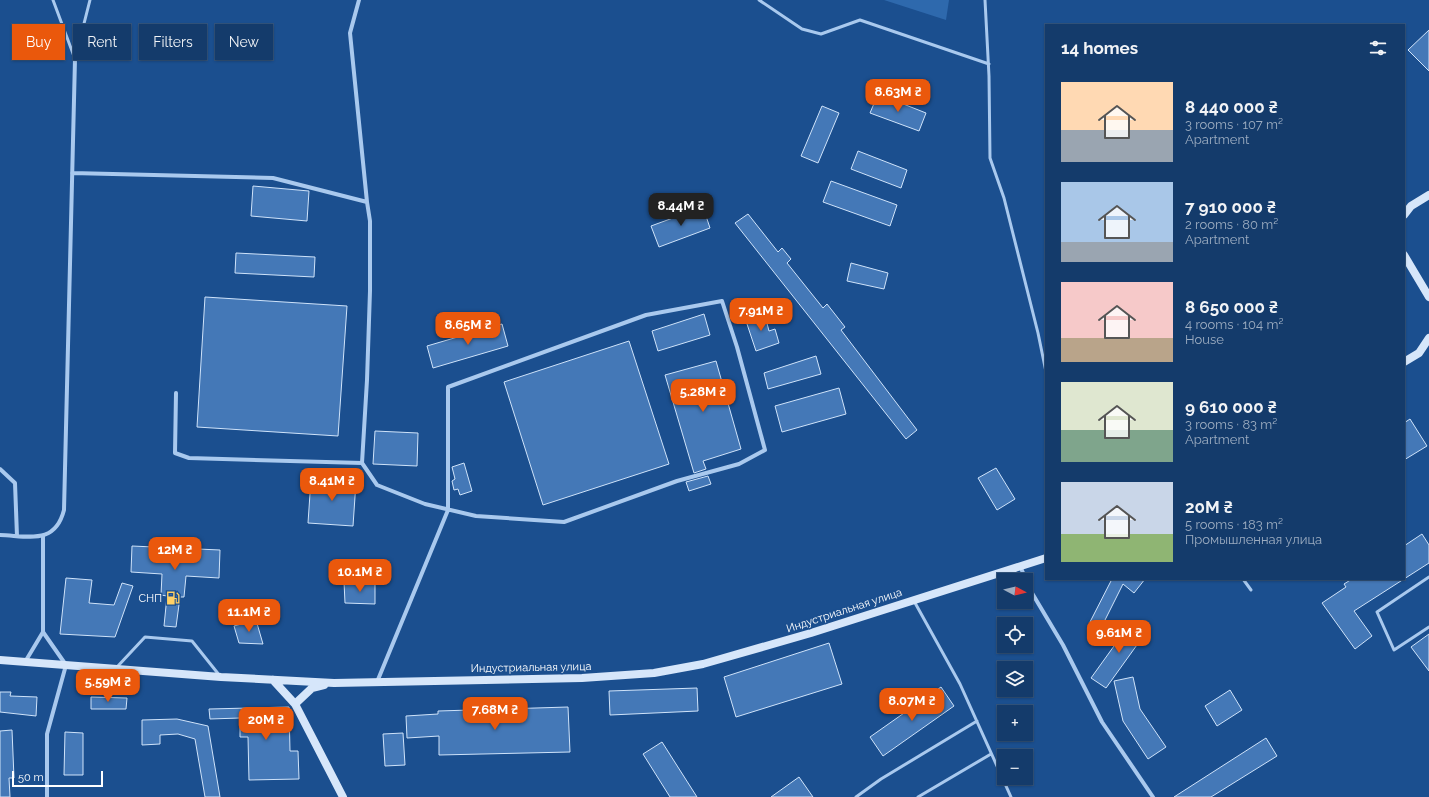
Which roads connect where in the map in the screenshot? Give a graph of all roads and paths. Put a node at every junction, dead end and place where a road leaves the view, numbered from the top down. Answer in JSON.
{"nodes":[{"id":1,"x":53,"y":0,"type":"edge"},
{"id":2,"x":90,"y":0,"type":"edge"},
{"id":3,"x":359,"y":0,"type":"edge"},
{"id":4,"x":759,"y":0,"type":"edge"},
{"id":5,"x":985,"y":0,"type":"edge"},
{"id":6,"x":84,"y":24,"type":"edge"},
{"id":7,"x":73,"y":54,"type":"edge"},
{"id":8,"x":75,"y":60,"type":"edge"},
{"id":9,"x":988,"y":64,"type":"junction"},
{"id":10,"x":72,"y":173,"type":"junction"},
{"id":11,"x":1429,"y":195,"type":"edge"},
{"id":12,"x":367,"y":202,"type":"junction"},
{"id":13,"x":1405,"y":213,"type":"edge"},
{"id":14,"x":1405,"y":257,"type":"edge"},
{"id":15,"x":1429,"y":297,"type":"edge"},
{"id":16,"x":1429,"y":338,"type":"edge"},
{"id":17,"x":1429,"y":344,"type":"edge"},
{"id":18,"x":1418,"y":353,"type":"junction"},
{"id":19,"x":1405,"y":361,"type":"edge"},
{"id":20,"x":1045,"y":367,"type":"edge"},
{"id":21,"x":176,"y":393,"type":"dead end"},
{"id":22,"x":362,"y":463,"type":"junction"},
{"id":23,"x":0,"y":469,"type":"edge"},
{"id":24,"x":448,"y":510,"type":"junction"},
{"id":25,"x":0,"y":535,"type":"edge"},
{"id":26,"x":17,"y":536,"type":"junction"},
{"id":27,"x":43,"y":537,"type":"junction"},
{"id":28,"x":1045,"y":558,"type":"edge"},
{"id":29,"x":1020,"y":566,"type":"junction"},
{"id":30,"x":1429,"y":577,"type":"edge"},
{"id":31,"x":1244,"y":580,"type":"edge"},
{"id":32,"x":1251,"y":590,"type":"dead end"},
{"id":33,"x":913,"y":599,"type":"junction"},
{"id":34,"x":1429,"y":627,"type":"edge"},
{"id":35,"x":43,"y":632,"type":"junction"},
{"id":36,"x":0,"y":660,"type":"edge"},
{"id":37,"x":25,"y":662,"type":"junction"},
{"id":38,"x":66,"y":665,"type":"junction"},
{"id":39,"x":115,"y":669,"type":"junction"},
{"id":40,"x":221,"y":677,"type":"junction"},
{"id":41,"x":273,"y":680,"type":"junction"},
{"id":42,"x":334,"y":682,"type":"junction"},
{"id":43,"x":377,"y":682,"type":"junction"},
{"id":44,"x":295,"y":704,"type":"junction"},
{"id":45,"x":977,"y":721,"type":"junction"},
{"id":46,"x":991,"y":754,"type":"junction"},
{"id":47,"x":47,"y":797,"type":"edge"},
{"id":48,"x":343,"y":797,"type":"edge"},
{"id":49,"x":856,"y":797,"type":"edge"},
{"id":50,"x":918,"y":797,"type":"edge"},
{"id":51,"x":1011,"y":797,"type":"edge"},
{"id":52,"x":1153,"y":797,"type":"edge"}],
"edges":[{"from":1,"to":7,"type":"lane"},
{"from":2,"to":6,"type":"lane"},
{"from":3,"to":12,"type":"street"},
{"from":4,"to":9,"type":"lane"},
{"from":5,"to":9,"type":"lane"},
{"from":8,"to":10,"type":"street"},
{"from":9,"to":20,"type":"lane"},
{"from":10,"to":12,"type":"street"},
{"from":10,"to":27,"type":"street"},
{"from":11,"to":13,"type":"main road"},
{"from":12,"to":22,"type":"street"},
{"from":14,"to":15,"type":"main road"},
{"from":16,"to":18,"type":"main road"},
{"from":17,"to":18,"type":"lane"},
{"from":18,"to":19,"type":"main road"},
{"from":21,"to":22,"type":"street"},
{"from":22,"to":24,"type":"street"},
{"from":23,"to":26,"type":"street"},
{"from":24,"to":24,"type":"street"},
{"from":24,"to":43,"type":"street"},
{"from":25,"to":26,"type":"street"},
{"from":26,"to":27,"type":"street"},
{"from":27,"to":35,"type":"street"},
{"from":28,"to":29,"type":"main road","name":"Индустриальная улица"},
{"from":29,"to":33,"type":"main road","name":"Индустриальная улица"},
{"from":29,"to":52,"type":"street"},
{"from":30,"to":34,"type":"lane"},
{"from":31,"to":32,"type":"lane"},
{"from":33,"to":43,"type":"main road","name":"Индустриальная улица"},
{"from":33,"to":45,"type":"lane"},
{"from":35,"to":37,"type":"street"},
{"from":35,"to":38,"type":"street"},
{"from":36,"to":37,"type":"main road","name":"Индустриальная улица"},
{"from":37,"to":38,"type":"main road","name":"Индустриальная улица"},
{"from":38,"to":39,"type":"main road","name":"Индустриальная улица"},
{"from":38,"to":47,"type":"street"},
{"from":39,"to":40,"type":"main road","name":"Индустриальная улица"},
{"from":39,"to":40,"type":"lane"},
{"from":40,"to":41,"type":"main road","name":"Индустриальная улица"},
{"from":41,"to":42,"type":"main road","name":"Индустриальная улица"},
{"from":41,"to":44,"type":"main road"},
{"from":42,"to":43,"type":"main road","name":"Индустриальная улица"},
{"from":42,"to":44,"type":"main road"},
{"from":44,"to":48,"type":"main road"},
{"from":45,"to":46,"type":"lane"},
{"from":45,"to":49,"type":"lane"},
{"from":46,"to":50,"type":"lane"},
{"from":46,"to":51,"type":"lane"}]}
